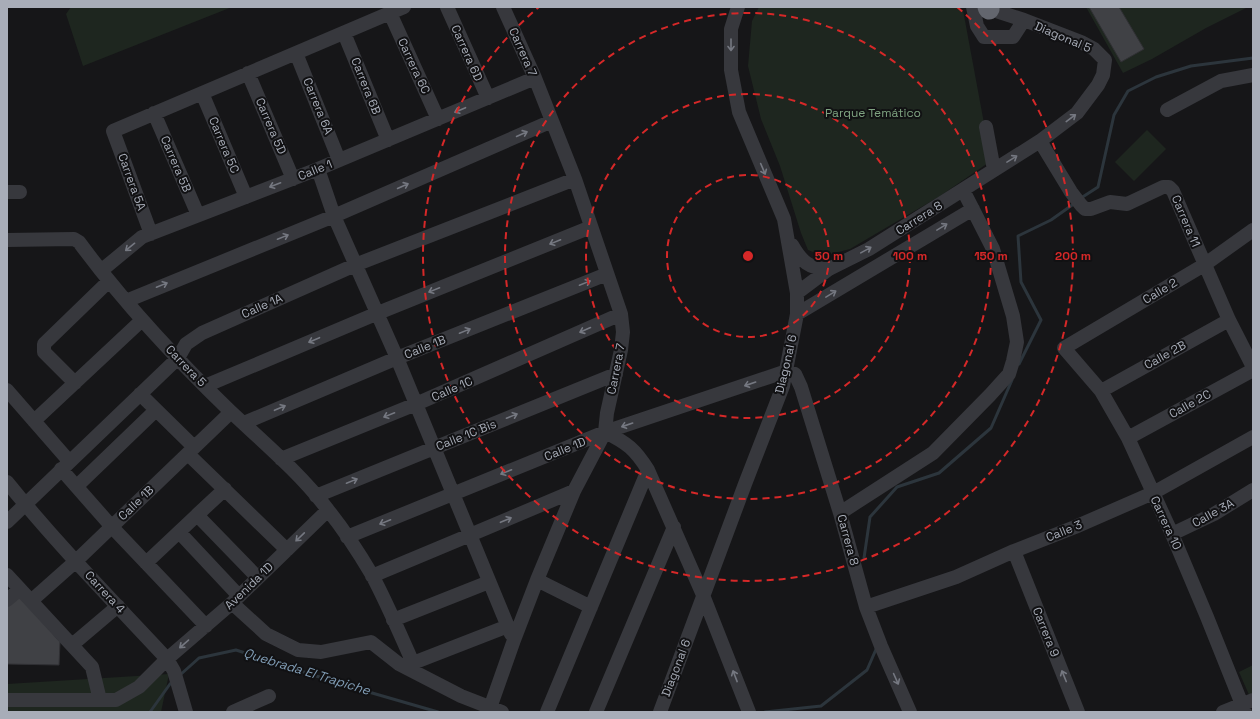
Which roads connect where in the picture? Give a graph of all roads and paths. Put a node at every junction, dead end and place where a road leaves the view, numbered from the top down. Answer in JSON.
{"nodes":[{"id":1,"x":404,"y":7,"type":"edge"},
{"id":2,"x":447,"y":7,"type":"edge"},
{"id":3,"x":503,"y":7,"type":"edge"},
{"id":4,"x":738,"y":7,"type":"edge"},
{"id":5,"x":984,"y":8,"type":"edge"},
{"id":6,"x":390,"y":13,"type":"junction"},
{"id":7,"x":1024,"y":20,"type":"junction"},
{"id":8,"x":344,"y":33,"type":"junction"},
{"id":9,"x":296,"y":53,"type":"junction"},
{"id":10,"x":248,"y":73,"type":"junction"},
{"id":11,"x":1253,"y":75,"type":"edge"},
{"id":12,"x":535,"y":78,"type":"junction"},
{"id":13,"x":202,"y":93,"type":"junction"},
{"id":14,"x":488,"y":98,"type":"junction"},
{"id":15,"x":1167,"y":110,"type":"dead end"},
{"id":16,"x":154,"y":113,"type":"junction"},
{"id":17,"x":438,"y":119,"type":"junction"},
{"id":18,"x":552,"y":121,"type":"junction"},
{"id":19,"x":986,"y":127,"type":"dead end"},
{"id":20,"x":388,"y":140,"type":"junction"},
{"id":21,"x":1040,"y":141,"type":"junction"},
{"id":22,"x":339,"y":160,"type":"junction"},
{"id":23,"x":318,"y":169,"type":"junction"},
{"id":24,"x":994,"y":170,"type":"junction"},
{"id":25,"x":293,"y":179,"type":"junction"},
{"id":26,"x":575,"y":179,"type":"junction"},
{"id":27,"x":964,"y":190,"type":"junction"},
{"id":28,"x":246,"y":197,"type":"junction"},
{"id":29,"x":973,"y":209,"type":"junction"},
{"id":30,"x":198,"y":215,"type":"junction"},
{"id":31,"x":334,"y":216,"type":"junction"},
{"id":32,"x":591,"y":227,"type":"junction"},
{"id":33,"x":1253,"y":230,"type":"edge"},
{"id":34,"x":150,"y":234,"type":"junction"},
{"id":35,"x":788,"y":237,"type":"junction"},
{"id":36,"x":7,"y":240,"type":"edge"},
{"id":37,"x":355,"y":265,"type":"junction"},
{"id":38,"x":1204,"y":265,"type":"junction"},
{"id":39,"x":829,"y":270,"type":"junction"},
{"id":40,"x":103,"y":273,"type":"junction"},
{"id":41,"x":607,"y":274,"type":"junction"},
{"id":42,"x":797,"y":293,"type":"junction"},
{"id":43,"x":126,"y":301,"type":"junction"},
{"id":44,"x":378,"y":313,"type":"junction"},
{"id":45,"x":621,"y":314,"type":"junction"},
{"id":46,"x":797,"y":314,"type":"junction"},
{"id":47,"x":142,"y":320,"type":"junction"},
{"id":48,"x":1229,"y":320,"type":"junction"},
{"id":49,"x":1064,"y":348,"type":"joint"},
{"id":50,"x":178,"y":358,"type":"junction"},
{"id":51,"x":397,"y":358,"type":"junction"},
{"id":52,"x":1253,"y":369,"type":"edge"},
{"id":53,"x":787,"y":371,"type":"junction"},
{"id":54,"x":616,"y":374,"type":"junction"},
{"id":55,"x":75,"y":383,"type":"junction"},
{"id":56,"x":205,"y":386,"type":"junction"},
{"id":57,"x":7,"y":390,"type":"edge"},
{"id":58,"x":1101,"y":391,"type":"junction"},
{"id":59,"x":140,"y":394,"type":"junction"},
{"id":60,"x":416,"y":404,"type":"junction"},
{"id":61,"x":156,"y":410,"type":"junction"},
{"id":62,"x":231,"y":412,"type":"junction"},
{"id":63,"x":34,"y":421,"type":"junction"},
{"id":64,"x":244,"y":423,"type":"junction"},
{"id":65,"x":605,"y":432,"type":"junction"},
{"id":66,"x":1253,"y":437,"type":"edge"},
{"id":67,"x":1128,"y":438,"type":"junction"},
{"id":68,"x":434,"y":448,"type":"junction"},
{"id":69,"x":191,"y":451,"type":"junction"},
{"id":70,"x":281,"y":459,"type":"junction"},
{"id":71,"x":65,"y":465,"type":"junction"},
{"id":72,"x":648,"y":470,"type":"junction"},
{"id":73,"x":7,"y":482,"type":"edge"},
{"id":74,"x":77,"y":486,"type":"junction"},
{"id":75,"x":225,"y":489,"type":"junction"},
{"id":76,"x":574,"y":490,"type":"junction"},
{"id":77,"x":1253,"y":490,"type":"edge"},
{"id":78,"x":1153,"y":493,"type":"junction"},
{"id":79,"x":453,"y":494,"type":"junction"},
{"id":80,"x":316,"y":496,"type":"junction"},
{"id":81,"x":25,"y":504,"type":"junction"},
{"id":82,"x":328,"y":510,"type":"junction"},
{"id":83,"x":840,"y":513,"type":"junction"},
{"id":84,"x":197,"y":515,"type":"junction"},
{"id":85,"x":7,"y":522,"type":"edge"},
{"id":86,"x":112,"y":527,"type":"junction"},
{"id":87,"x":674,"y":527,"type":"junction"},
{"id":88,"x":179,"y":532,"type":"junction"},
{"id":89,"x":1172,"y":534,"type":"junction"},
{"id":90,"x":470,"y":535,"type":"junction"},
{"id":91,"x":347,"y":537,"type":"junction"},
{"id":92,"x":287,"y":550,"type":"junction"},
{"id":93,"x":1014,"y":551,"type":"junction"},
{"id":94,"x":76,"y":561,"type":"junction"},
{"id":95,"x":146,"y":563,"type":"junction"},
{"id":96,"x":7,"y":575,"type":"edge"},
{"id":97,"x":372,"y":576,"type":"junction"},
{"id":98,"x":258,"y":578,"type":"junction"},
{"id":99,"x":537,"y":580,"type":"junction"},
{"id":100,"x":489,"y":582,"type":"junction"},
{"id":101,"x":20,"y":589,"type":"junction"},
{"id":102,"x":704,"y":595,"type":"junction"},
{"id":103,"x":7,"y":600,"type":"edge"},
{"id":104,"x":31,"y":600,"type":"junction"},
{"id":105,"x":236,"y":600,"type":"junction"},
{"id":106,"x":118,"y":606,"type":"junction"},
{"id":107,"x":590,"y":607,"type":"junction"},
{"id":108,"x":866,"y":607,"type":"junction"},
{"id":109,"x":394,"y":620,"type":"junction"},
{"id":110,"x":206,"y":626,"type":"junction"},
{"id":111,"x":508,"y":626,"type":"junction"},
{"id":112,"x":514,"y":640,"type":"junction"},
{"id":113,"x":72,"y":645,"type":"junction"},
{"id":114,"x":171,"y":665,"type":"junction"},
{"id":115,"x":269,"y":696,"type":"dead end"},
{"id":116,"x":7,"y":700,"type":"edge"},
{"id":117,"x":100,"y":700,"type":"junction"},
{"id":118,"x":1246,"y":705,"type":"edge"},
{"id":119,"x":496,"y":710,"type":"edge"},
{"id":120,"x":186,"y":712,"type":"edge"},
{"id":121,"x":233,"y":712,"type":"edge"},
{"id":122,"x":547,"y":712,"type":"edge"},
{"id":123,"x":596,"y":712,"type":"edge"},
{"id":124,"x":660,"y":712,"type":"edge"},
{"id":125,"x":749,"y":712,"type":"edge"},
{"id":126,"x":910,"y":712,"type":"edge"},
{"id":127,"x":1078,"y":712,"type":"edge"},
{"id":128,"x":1223,"y":712,"type":"edge"}],
"edges":[{"from":1,"to":6,"type":"street"},
{"from":2,"to":14,"type":"street","name":"Carrera 6D"},
{"from":3,"to":12,"type":"street","name":"Carrera 7"},
{"from":4,"to":35,"type":"street","name":"Diagonal 6","one_way":true},
{"from":5,"to":7,"type":"street","name":"Diagonal 5"},
{"from":5,"to":7,"type":"street"},
{"from":6,"to":8,"type":"street"},
{"from":6,"to":17,"type":"street","name":"Carrera 6C"},
{"from":21,"to":7,"type":"street","name":"Diagonal 5","one_way":true},
{"from":8,"to":9,"type":"street"},
{"from":8,"to":20,"type":"street","name":"Carrera 6B"},
{"from":9,"to":10,"type":"street"},
{"from":9,"to":22,"type":"street","name":"Carrera 6A"},
{"from":10,"to":13,"type":"street"},
{"from":10,"to":25,"type":"street","name":"Carrera 5D"},
{"from":11,"to":15,"type":"street"},
{"from":12,"to":14,"type":"street","name":"Calle 1"},
{"from":12,"to":18,"type":"street","name":"Carrera 7"},
{"from":13,"to":16,"type":"street"},
{"from":13,"to":28,"type":"street","name":"Carrera 5C"},
{"from":14,"to":17,"type":"street","name":"Calle 1","one_way":true},
{"from":16,"to":30,"type":"street","name":"Carrera 5B"},
{"from":16,"to":34,"type":"street","name":"Carrera 5A"},
{"from":17,"to":20,"type":"street","name":"Calle 1"},
{"from":18,"to":26,"type":"street","name":"Carrera 7"},
{"from":31,"to":18,"type":"street","one_way":true},
{"from":19,"to":24,"type":"street"},
{"from":20,"to":22,"type":"street","name":"Calle 1"},
{"from":24,"to":21,"type":"street","name":"Carrera 8","one_way":true},
{"from":21,"to":38,"type":"street","name":"Carrera 11"},
{"from":22,"to":23,"type":"street","name":"Calle 1"},
{"from":23,"to":25,"type":"street","name":"Calle 1"},
{"from":23,"to":31,"type":"street"},
{"from":24,"to":27,"type":"street","name":"Carrera 8"},
{"from":25,"to":28,"type":"street","name":"Calle 1","one_way":true},
{"from":26,"to":32,"type":"street","name":"Carrera 7"},
{"from":26,"to":37,"type":"street","name":"Calle 1A"},
{"from":27,"to":29,"type":"street"},
{"from":39,"to":27,"type":"street","name":"Carrera 8","one_way":true},
{"from":28,"to":30,"type":"street","name":"Calle 1"},
{"from":46,"to":29,"type":"street","one_way":true},
{"from":29,"to":83,"type":"street"},
{"from":30,"to":34,"type":"street","name":"Calle 1"},
{"from":31,"to":37,"type":"street"},
{"from":43,"to":31,"type":"street","one_way":true},
{"from":32,"to":41,"type":"street","name":"Carrera 7"},
{"from":32,"to":44,"type":"street","one_way":true},
{"from":33,"to":38,"type":"street","name":"Calle 2"},
{"from":34,"to":40,"type":"street","name":"Calle 1","one_way":true},
{"from":35,"to":39,"type":"street"},
{"from":35,"to":42,"type":"street","name":"Diagonal 6"},
{"from":36,"to":40,"type":"street","name":"Carrera 5"},
{"from":37,"to":44,"type":"street"},
{"from":37,"to":50,"type":"street","name":"Calle 1A"},
{"from":38,"to":48,"type":"street","name":"Carrera 11"},
{"from":38,"to":49,"type":"street","name":"Calle 2"},
{"from":39,"to":42,"type":"street","name":"Carrera 8"},
{"from":40,"to":43,"type":"street","name":"Carrera 5"},
{"from":40,"to":55,"type":"street","name":"Calle 1"},
{"from":41,"to":45,"type":"street","name":"Carrera 7"},
{"from":51,"to":41,"type":"street","name":"Calle 1B","one_way":true},
{"from":42,"to":46,"type":"street","name":"Diagonal 6"},
{"from":43,"to":47,"type":"street","name":"Carrera 5"},
{"from":44,"to":51,"type":"street"},
{"from":44,"to":56,"type":"street","one_way":true},
{"from":45,"to":54,"type":"street","name":"Carrera 7"},
{"from":45,"to":60,"type":"street","name":"Calle 1C","one_way":true},
{"from":46,"to":53,"type":"street","name":"Diagonal 6"},
{"from":47,"to":50,"type":"street","name":"Carrera 5"},
{"from":47,"to":55,"type":"street"},
{"from":48,"to":52,"type":"street","name":"Carrera 11"},
{"from":48,"to":58,"type":"street","name":"Calle 2B"},
{"from":49,"to":58,"type":"street","name":"Carrera 10"},
{"from":50,"to":56,"type":"street","name":"Carrera 5"},
{"from":50,"to":59,"type":"street","name":"Calle 1A"},
{"from":51,"to":60,"type":"street"},
{"from":64,"to":51,"type":"street","name":"Calle 1B","one_way":true},
{"from":52,"to":67,"type":"street","name":"Calle 2C"},
{"from":53,"to":65,"type":"street","name":"Calle 1D","one_way":true},
{"from":53,"to":83,"type":"street","name":"Carrera 8"},
{"from":53,"to":102,"type":"street","name":"Diagonal 6"},
{"from":54,"to":65,"type":"street","name":"Carrera 7"},
{"from":68,"to":54,"type":"street","name":"Calle 1C Bis","one_way":true},
{"from":55,"to":63,"type":"street"},
{"from":56,"to":62,"type":"street","name":"Carrera 5"},
{"from":57,"to":63,"type":"street"},
{"from":58,"to":67,"type":"street","name":"Carrera 10"},
{"from":59,"to":61,"type":"street"},
{"from":59,"to":71,"type":"street","name":"Calle 1A"},
{"from":60,"to":68,"type":"street"},
{"from":60,"to":70,"type":"street","name":"Calle 1C","one_way":true},
{"from":61,"to":69,"type":"street"},
{"from":61,"to":74,"type":"street"},
{"from":62,"to":64,"type":"street","name":"Carrera 5"},
{"from":62,"to":69,"type":"street","name":"Calle 1B"},
{"from":63,"to":71,"type":"street"},
{"from":64,"to":70,"type":"street","name":"Carrera 5"},
{"from":65,"to":72,"type":"street"},
{"from":65,"to":76,"type":"street"},
{"from":65,"to":79,"type":"street","name":"Calle 1D","one_way":true},
{"from":66,"to":78,"type":"street","name":"Calle 3"},
{"from":67,"to":78,"type":"street","name":"Carrera 10"},
{"from":68,"to":79,"type":"street"},
{"from":80,"to":68,"type":"street","name":"Calle 1C Bis","one_way":true},
{"from":69,"to":75,"type":"street"},
{"from":69,"to":86,"type":"street","name":"Calle 1B"},
{"from":70,"to":80,"type":"street","name":"Carrera 5"},
{"from":71,"to":74,"type":"street"},
{"from":71,"to":81,"type":"street","name":"Calle 1A"},
{"from":72,"to":87,"type":"street"},
{"from":72,"to":107,"type":"street"},
{"from":73,"to":81,"type":"street","name":"Carrera 4"},
{"from":74,"to":86,"type":"street"},
{"from":75,"to":84,"type":"street"},
{"from":75,"to":92,"type":"street"},
{"from":90,"to":76,"type":"street","one_way":true},
{"from":76,"to":99,"type":"street"},
{"from":77,"to":89,"type":"street","name":"Calle 3A"},
{"from":78,"to":89,"type":"street","name":"Carrera 10"},
{"from":78,"to":93,"type":"street","name":"Calle 3"},
{"from":79,"to":90,"type":"street"},
{"from":79,"to":91,"type":"street","name":"Calle 1D","one_way":true},
{"from":80,"to":82,"type":"street","name":"Carrera 5"},
{"from":81,"to":85,"type":"street","name":"Calle 1A"},
{"from":81,"to":94,"type":"street","name":"Carrera 4"},
{"from":82,"to":91,"type":"street","name":"Carrera 5"},
{"from":82,"to":92,"type":"street","name":"Avenida 1D","one_way":true},
{"from":83,"to":108,"type":"street","name":"Carrera 8"},
{"from":84,"to":88,"type":"street"},
{"from":84,"to":98,"type":"street"},
{"from":86,"to":94,"type":"street","name":"Calle 1B"},
{"from":86,"to":95,"type":"street"},
{"from":87,"to":102,"type":"street"},
{"from":87,"to":123,"type":"street"},
{"from":88,"to":95,"type":"street"},
{"from":88,"to":105,"type":"street"},
{"from":89,"to":118,"type":"street","name":"Carrera 10"},
{"from":90,"to":97,"type":"street"},
{"from":90,"to":100,"type":"street"},
{"from":91,"to":97,"type":"street","name":"Carrera 5"},
{"from":92,"to":98,"type":"street","name":"Avenida 1D"},
{"from":93,"to":108,"type":"street","name":"Calle 3"},
{"from":127,"to":93,"type":"street","name":"Carrera 9","one_way":true},
{"from":94,"to":104,"type":"street","name":"Calle 1B"},
{"from":94,"to":106,"type":"street","name":"Carrera 4"},
{"from":95,"to":110,"type":"street"},
{"from":96,"to":101,"type":"street"},
{"from":97,"to":109,"type":"street","name":"Carrera 5"},
{"from":98,"to":105,"type":"street","name":"Avenida 1D"},
{"from":99,"to":107,"type":"street"},
{"from":99,"to":112,"type":"street"},
{"from":100,"to":109,"type":"street"},
{"from":100,"to":111,"type":"street"},
{"from":101,"to":103,"type":"street"},
{"from":101,"to":104,"type":"street"},
{"from":102,"to":124,"type":"street","name":"Diagonal 6"},
{"from":125,"to":102,"type":"street","one_way":true},
{"from":104,"to":113,"type":"street"},
{"from":105,"to":110,"type":"street","name":"Avenida 1D"},
{"from":105,"to":119,"type":"street"},
{"from":106,"to":113,"type":"street"},
{"from":106,"to":114,"type":"street","name":"Carrera 4"},
{"from":107,"to":122,"type":"street"},
{"from":108,"to":126,"type":"street","name":"Carrera 8","one_way":true},
{"from":109,"to":111,"type":"street","name":"Carrera 5"},
{"from":110,"to":114,"type":"street","name":"Avenida 1D","one_way":true},
{"from":111,"to":112,"type":"street"},
{"from":112,"to":119,"type":"street"},
{"from":113,"to":117,"type":"street"},
{"from":114,"to":117,"type":"street","name":"Avenida 1D"},
{"from":114,"to":120,"type":"street"},
{"from":115,"to":121,"type":"street"},
{"from":116,"to":117,"type":"street","name":"Avenida 1D"},
{"from":118,"to":128,"type":"street"}]}
